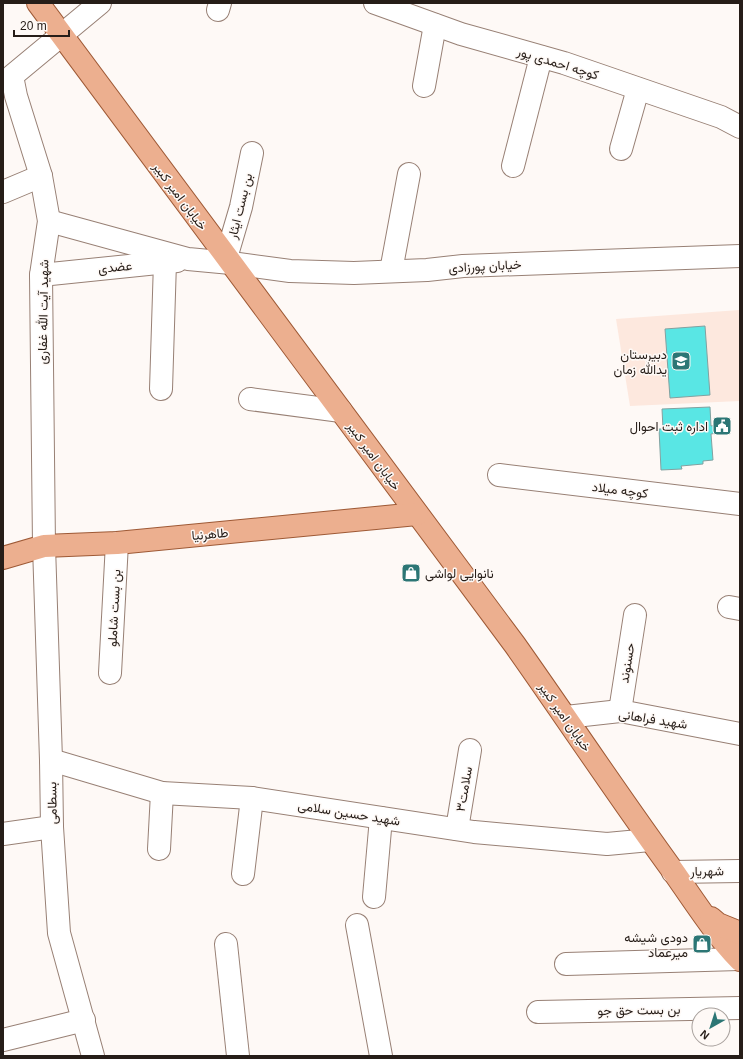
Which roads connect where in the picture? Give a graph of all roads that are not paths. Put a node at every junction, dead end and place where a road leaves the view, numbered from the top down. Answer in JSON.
{"nodes":[{"id":1,"x":38,"y":3,"type":"edge"},
{"id":2,"x":100,"y":3,"type":"edge"},
{"id":3,"x":375,"y":3,"type":"edge"},
{"id":4,"x":435,"y":25,"type":"junction"},
{"id":5,"x":61,"y":35,"type":"junction"},
{"id":6,"x":541,"y":57,"type":"junction"},
{"id":7,"x":424,"y":86,"type":"dead end"},
{"id":8,"x":638,"y":89,"type":"junction"},
{"id":9,"x":9,"y":98,"type":"edge"},
{"id":10,"x":740,"y":127,"type":"edge"},
{"id":11,"x":621,"y":149,"type":"dead end"},
{"id":12,"x":252,"y":153,"type":"dead end"},
{"id":13,"x":513,"y":166,"type":"dead end"},
{"id":14,"x":409,"y":174,"type":"dead end"},
{"id":15,"x":41,"y":176,"type":"junction"},
{"id":16,"x":3,"y":192,"type":"edge"},
{"id":17,"x":49,"y":221,"type":"junction"},
{"id":18,"x":740,"y":256,"type":"edge"},
{"id":19,"x":188,"y":260,"type":"junction"},
{"id":20,"x":228,"y":261,"type":"junction"},
{"id":21,"x":165,"y":262,"type":"junction"},
{"id":22,"x":391,"y":272,"type":"junction"},
{"id":23,"x":41,"y":275,"type":"junction"},
{"id":24,"x":161,"y":389,"type":"dead end"},
{"id":25,"x":250,"y":399,"type":"dead end"},
{"id":26,"x":341,"y":411,"type":"junction"},
{"id":27,"x":499,"y":475,"type":"dead end"},
{"id":28,"x":740,"y":504,"type":"edge"},
{"id":29,"x":417,"y":514,"type":"junction"},
{"id":30,"x":117,"y":543,"type":"junction"},
{"id":31,"x":44,"y":546,"type":"junction"},
{"id":32,"x":3,"y":558,"type":"edge"},
{"id":33,"x":634,"y":616,"type":"dead end"},
{"id":34,"x":110,"y":673,"type":"dead end"},
{"id":35,"x":620,"y":711,"type":"junction"},
{"id":36,"x":566,"y":717,"type":"junction"},
{"id":37,"x":740,"y":734,"type":"edge"},
{"id":38,"x":470,"y":750,"type":"dead end"},
{"id":39,"x":51,"y":760,"type":"junction"},
{"id":40,"x":162,"y":793,"type":"junction"},
{"id":41,"x":252,"y":798,"type":"junction"},
{"id":42,"x":381,"y":818,"type":"junction"},
{"id":43,"x":52,"y":827,"type":"junction"},
{"id":44,"x":457,"y":829,"type":"junction"},
{"id":45,"x":3,"y":834,"type":"edge"},
{"id":46,"x":650,"y":840,"type":"junction"},
{"id":47,"x":159,"y":849,"type":"dead end"},
{"id":48,"x":740,"y":871,"type":"edge"},
{"id":49,"x":673,"y":872,"type":"junction"},
{"id":50,"x":244,"y":874,"type":"dead end"},
{"id":51,"x":374,"y":896,"type":"dead end"},
{"id":52,"x":703,"y":913,"type":"junction"},
{"id":53,"x":357,"y":925,"type":"dead end"},
{"id":54,"x":740,"y":933,"type":"edge"},
{"id":55,"x":226,"y":944,"type":"dead end"},
{"id":56,"x":740,"y":960,"type":"edge"},
{"id":57,"x":566,"y":964,"type":"dead end"},
{"id":58,"x":740,"y":1008,"type":"edge"},
{"id":59,"x":538,"y":1012,"type":"dead end"},
{"id":60,"x":84,"y":1020,"type":"junction"},
{"id":61,"x":3,"y":1040,"type":"edge"},
{"id":62,"x":93,"y":1056,"type":"edge"},
{"id":63,"x":238,"y":1056,"type":"edge"},
{"id":64,"x":381,"y":1056,"type":"edge"}],
"edges":[{"from":1,"to":5,"type":"main road","name":"خیابان امیر کبیر"},
{"from":2,"to":5,"type":"street"},
{"from":3,"to":4,"type":"street","name":"کوچه احمدی پور"},
{"from":4,"to":6,"type":"street","name":"کوچه احمدی پور"},
{"from":4,"to":7,"type":"street"},
{"from":5,"to":9,"type":"street","name":"شهید آیت الله غفاری"},
{"from":5,"to":20,"type":"main road","name":"خیابان امیر کبیر"},
{"from":6,"to":8,"type":"street","name":"کوچه احمدی پور"},
{"from":6,"to":13,"type":"street"},
{"from":8,"to":10,"type":"street","name":"کوچه احمدی پور"},
{"from":8,"to":11,"type":"street"},
{"from":9,"to":15,"type":"street","name":"شهید آیت الله غفاری"},
{"from":12,"to":20,"type":"street","name":"بن بست ایثار"},
{"from":14,"to":22,"type":"street"},
{"from":15,"to":16,"type":"street"},
{"from":15,"to":17,"type":"street","name":"شهید آیت الله غفاری"},
{"from":17,"to":19,"type":"street","name":"عضدی"},
{"from":17,"to":23,"type":"street","name":"شهید آیت الله غفاری"},
{"from":18,"to":22,"type":"street","name":"خیابان پورزادی"},
{"from":19,"to":20,"type":"street","name":"عضدی"},
{"from":19,"to":21,"type":"street","name":"عضدی"},
{"from":20,"to":22,"type":"street","name":"خیابان پورزادی"},
{"from":20,"to":26,"type":"main road","name":"خیابان امیر کبیر"},
{"from":21,"to":23,"type":"street","name":"عضدی"},
{"from":21,"to":24,"type":"street"},
{"from":23,"to":31,"type":"street","name":"شهید آیت الله غفاری"},
{"from":25,"to":26,"type":"street"},
{"from":26,"to":29,"type":"main road","name":"خیابان امیر کبیر"},
{"from":27,"to":28,"type":"street","name":"کوچه میلاد"},
{"from":29,"to":30,"type":"main road","name":"طاهرنیا"},
{"from":29,"to":36,"type":"main road","name":"خیابان امیر کبیر"},
{"from":30,"to":31,"type":"main road","name":"طاهرنیا"},
{"from":30,"to":34,"type":"street","name":"بن بست شاملو"},
{"from":31,"to":32,"type":"main road","name":"طاهرنیا"},
{"from":31,"to":39,"type":"street","name":"بسطامی"},
{"from":33,"to":35,"type":"street","name":"حسنوند"},
{"from":35,"to":36,"type":"street","name":"شهید فراهانی"},
{"from":35,"to":37,"type":"street","name":"شهید فراهانی"},
{"from":36,"to":46,"type":"main road","name":"خیابان امیر کبیر"},
{"from":38,"to":44,"type":"street","name":"سلامت۳"},
{"from":39,"to":40,"type":"street","name":"شهید حسین سلامی"},
{"from":39,"to":43,"type":"street","name":"بسطامی"},
{"from":40,"to":41,"type":"street","name":"شهید حسین سلامی"},
{"from":40,"to":47,"type":"street"},
{"from":41,"to":42,"type":"street","name":"شهید حسین سلامی"},
{"from":41,"to":50,"type":"street"},
{"from":42,"to":44,"type":"street","name":"شهید حسین سلامی"},
{"from":42,"to":51,"type":"street"},
{"from":43,"to":45,"type":"street"},
{"from":43,"to":60,"type":"street","name":"بسطامی"},
{"from":44,"to":46,"type":"street","name":"شهید حسین سلامی"},
{"from":46,"to":49,"type":"main road","name":"خیابان امیر کبیر"},
{"from":48,"to":49,"type":"street","name":"شهریار"},
{"from":49,"to":52,"type":"main road","name":"خیابان امیر کبیر"},
{"from":52,"to":54,"type":"main road"},
{"from":52,"to":56,"type":"main road","name":"خیابان امیر کبیر"},
{"from":53,"to":64,"type":"street"},
{"from":55,"to":63,"type":"street"},
{"from":56,"to":57,"type":"street"},
{"from":58,"to":59,"type":"street","name":"بن بست حق جو"},
{"from":60,"to":61,"type":"street"},
{"from":60,"to":62,"type":"street","name":"بسطامی"}]}
